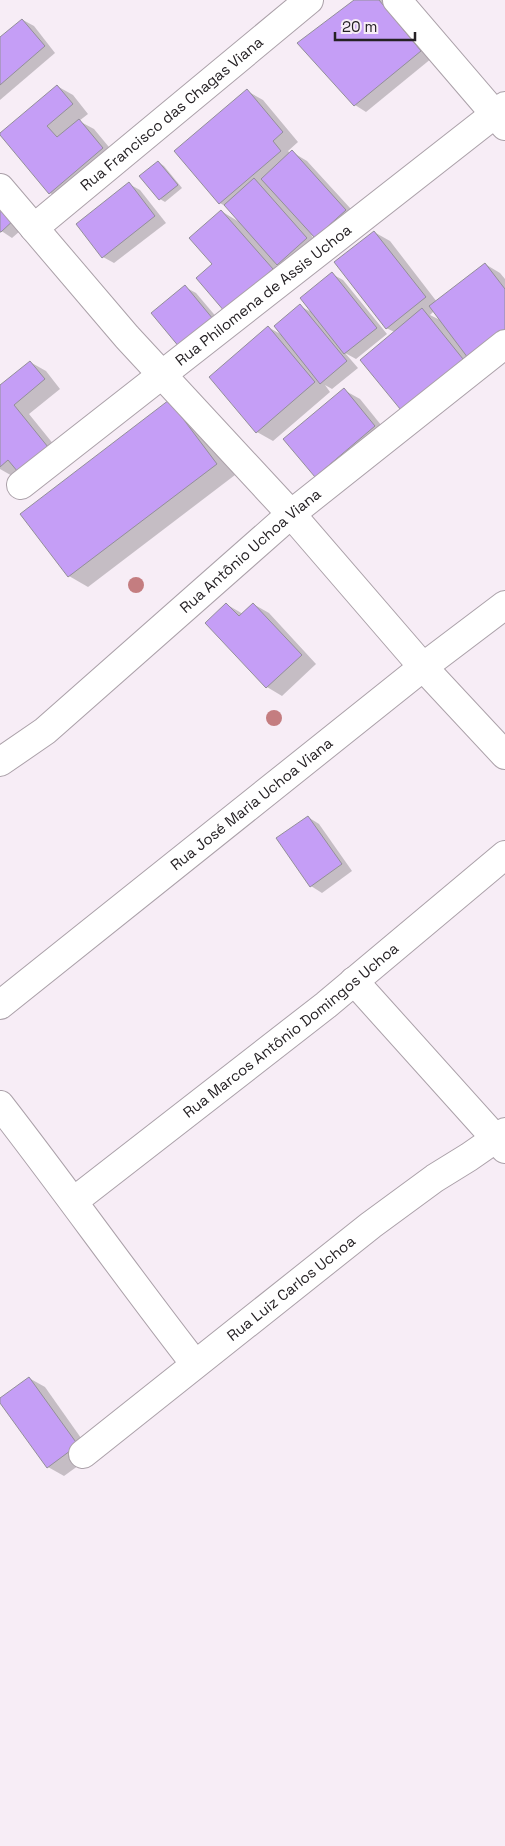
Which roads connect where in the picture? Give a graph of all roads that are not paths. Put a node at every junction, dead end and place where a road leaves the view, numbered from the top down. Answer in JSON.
{"nodes":[{"id":1,"x":309,"y":0,"type":"edge"},
{"id":2,"x":397,"y":0,"type":"edge"},
{"id":3,"x":501,"y":116,"type":"edge"},
{"id":4,"x":0,"y":188,"type":"edge"},
{"id":5,"x":34,"y":228,"type":"junction"},
{"id":6,"x":505,"y":344,"type":"edge"},
{"id":7,"x":162,"y":375,"type":"junction"},
{"id":8,"x":21,"y":485,"type":"dead end"},
{"id":9,"x":291,"y":514,"type":"junction"},
{"id":10,"x":505,"y":605,"type":"edge"},
{"id":11,"x":423,"y":667,"type":"junction"},
{"id":12,"x":505,"y":755,"type":"edge"},
{"id":13,"x":0,"y":762,"type":"edge"},
{"id":14,"x":505,"y":855,"type":"edge"},
{"id":15,"x":354,"y":981,"type":"junction"},
{"id":16,"x":0,"y":1005,"type":"edge"},
{"id":17,"x":0,"y":1105,"type":"edge"},
{"id":18,"x":502,"y":1140,"type":"edge"},
{"id":19,"x":74,"y":1201,"type":"junction"},
{"id":20,"x":195,"y":1364,"type":"junction"},
{"id":21,"x":83,"y":1454,"type":"dead end"}],
"edges":[{"from":1,"to":5,"type":"street","name":"Rua Francisco das Chagas Viana"},
{"from":2,"to":3,"type":"street"},
{"from":3,"to":7,"type":"street","name":"Rua Philomena de Assis Uchoa"},
{"from":4,"to":5,"type":"street"},
{"from":5,"to":7,"type":"street"},
{"from":6,"to":9,"type":"street","name":"Rua Antônio Uchoa Viana"},
{"from":7,"to":8,"type":"street","name":"Rua Philomena de Assis Uchoa"},
{"from":7,"to":9,"type":"street"},
{"from":9,"to":11,"type":"street"},
{"from":9,"to":13,"type":"street","name":"Rua Antônio Uchoa Viana"},
{"from":10,"to":11,"type":"street","name":"Rua José Maria Uchoa Viana"},
{"from":11,"to":12,"type":"street"},
{"from":11,"to":16,"type":"street","name":"Rua José Maria Uchoa Viana"},
{"from":14,"to":15,"type":"street","name":"Rua Marcos Antônio Domingos Uchoa"},
{"from":15,"to":18,"type":"street"},
{"from":15,"to":19,"type":"street","name":"Rua Marcos Antônio Domingos Uchoa"},
{"from":17,"to":19,"type":"street"},
{"from":18,"to":20,"type":"street","name":"Rua Luiz Carlos Uchoa"},
{"from":19,"to":20,"type":"street"},
{"from":20,"to":21,"type":"street","name":"Rua Luiz Carlos Uchoa"}]}
